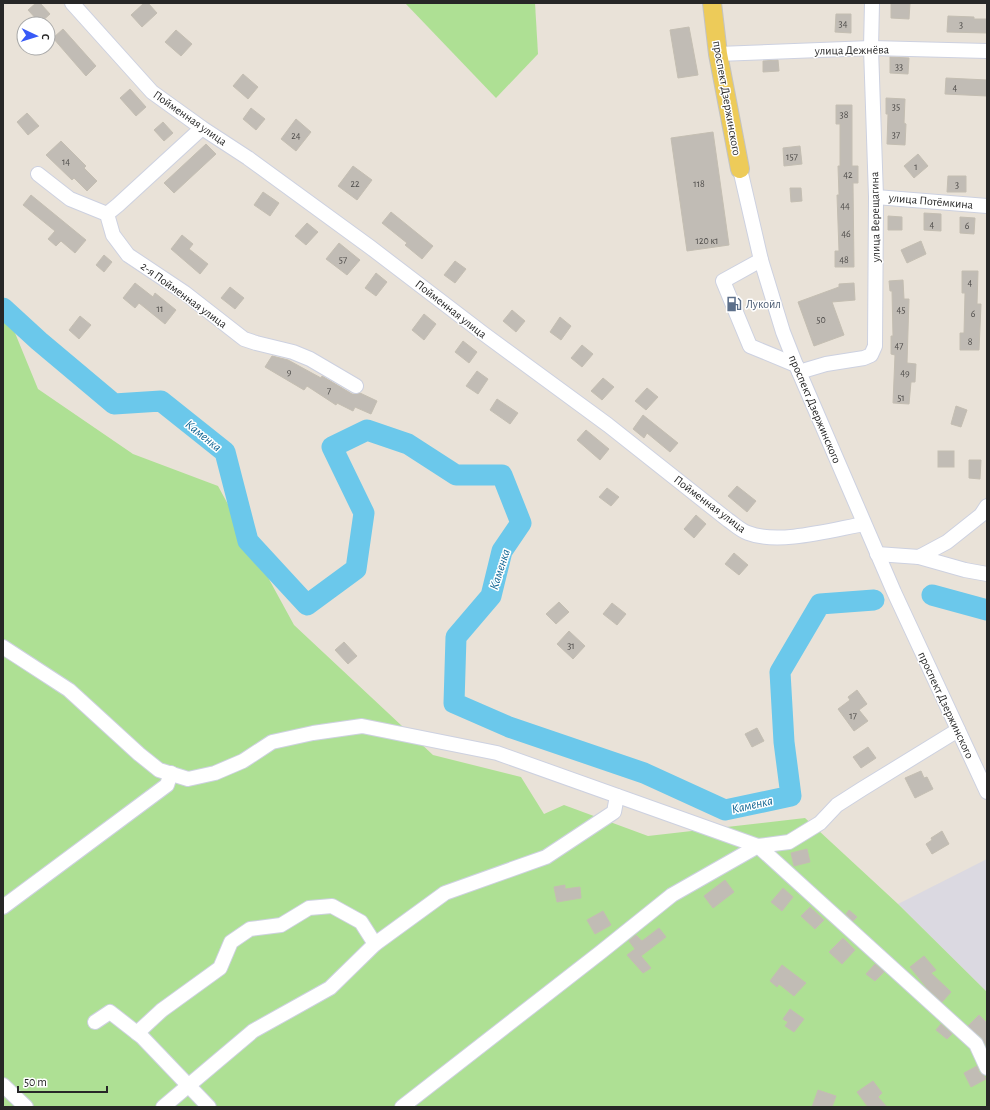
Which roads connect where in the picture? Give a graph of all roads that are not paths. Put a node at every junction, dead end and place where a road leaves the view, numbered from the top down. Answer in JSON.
{"nodes":[{"id":1,"x":72,"y":3,"type":"edge"},
{"id":2,"x":712,"y":3,"type":"edge"},
{"id":3,"x":872,"y":3,"type":"edge"},
{"id":4,"x":871,"y":48,"type":"junction"},
{"id":5,"x":987,"y":51,"type":"edge"},
{"id":6,"x":718,"y":54,"type":"junction"},
{"id":7,"x":202,"y":128,"type":"junction"},
{"id":8,"x":740,"y":170,"type":"joint"},
{"id":9,"x":38,"y":174,"type":"dead end"},
{"id":10,"x":876,"y":197,"type":"junction"},
{"id":11,"x":987,"y":206,"type":"edge"},
{"id":12,"x":107,"y":214,"type":"junction"},
{"id":13,"x":761,"y":260,"type":"junction"},
{"id":14,"x":797,"y":368,"type":"junction"},
{"id":15,"x":356,"y":386,"type":"dead end"},
{"id":16,"x":987,"y":506,"type":"edge"},
{"id":17,"x":864,"y":524,"type":"junction"},
{"id":18,"x":877,"y":554,"type":"junction"},
{"id":19,"x":919,"y":557,"type":"junction"},
{"id":20,"x":987,"y":574,"type":"edge"},
{"id":21,"x":3,"y":647,"type":"edge"},
{"id":22,"x":958,"y":730,"type":"junction"},
{"id":23,"x":171,"y":773,"type":"junction"},
{"id":24,"x":987,"y":792,"type":"edge"},
{"id":25,"x":617,"y":796,"type":"junction"},
{"id":26,"x":758,"y":846,"type":"junction"},
{"id":27,"x":3,"y":907,"type":"edge"},
{"id":28,"x":375,"y":944,"type":"junction"},
{"id":29,"x":95,"y":1022,"type":"dead end"},
{"id":30,"x":137,"y":1033,"type":"junction"},
{"id":31,"x":987,"y":1068,"type":"edge"},
{"id":32,"x":3,"y":1085,"type":"edge"},
{"id":33,"x":189,"y":1085,"type":"junction"},
{"id":34,"x":26,"y":1107,"type":"edge"},
{"id":35,"x":163,"y":1107,"type":"edge"},
{"id":36,"x":209,"y":1107,"type":"edge"},
{"id":37,"x":402,"y":1107,"type":"edge"}],
"edges":[{"from":1,"to":7,"type":"street","name":"Пойменная улица"},
{"from":2,"to":6,"type":"main road","name":"проспект Дзержинского"},
{"from":3,"to":4,"type":"street","name":"улица Верещагина"},
{"from":4,"to":5,"type":"street","name":"улица Дежнёва"},
{"from":4,"to":6,"type":"street","name":"улица Дежнёва"},
{"from":4,"to":10,"type":"street","name":"улица Верещагина"},
{"from":6,"to":8,"type":"main road","name":"проспект Дзержинского"},
{"from":7,"to":12,"type":"street"},
{"from":7,"to":17,"type":"street","name":"Пойменная улица"},
{"from":8,"to":13,"type":"street","name":"проспект Дзержинского"},
{"from":9,"to":12,"type":"street"},
{"from":10,"to":11,"type":"street","name":"улица Потёмкина"},
{"from":10,"to":14,"type":"street","name":"улица Верещагина"},
{"from":12,"to":15,"type":"street","name":"2-я Пойменная улица"},
{"from":13,"to":14,"type":"street","name":"проспект Дзержинского"},
{"from":13,"to":14,"type":"street"},
{"from":14,"to":17,"type":"street","name":"проспект Дзержинского"},
{"from":16,"to":19,"type":"street"},
{"from":17,"to":18,"type":"street","name":"проспект Дзержинского"},
{"from":18,"to":19,"type":"street"},
{"from":18,"to":22,"type":"street","name":"проспект Дзержинского"},
{"from":19,"to":20,"type":"street"},
{"from":21,"to":23,"type":"street"},
{"from":22,"to":24,"type":"street","name":"проспект Дзержинского"},
{"from":22,"to":26,"type":"street"},
{"from":23,"to":25,"type":"street"},
{"from":23,"to":27,"type":"street"},
{"from":25,"to":26,"type":"street"},
{"from":25,"to":28,"type":"street"},
{"from":26,"to":31,"type":"street"},
{"from":26,"to":37,"type":"street"},
{"from":28,"to":30,"type":"street"},
{"from":28,"to":33,"type":"street"},
{"from":29,"to":30,"type":"street"},
{"from":30,"to":33,"type":"street"},
{"from":32,"to":34,"type":"street"},
{"from":33,"to":35,"type":"street"},
{"from":33,"to":36,"type":"street"}]}
